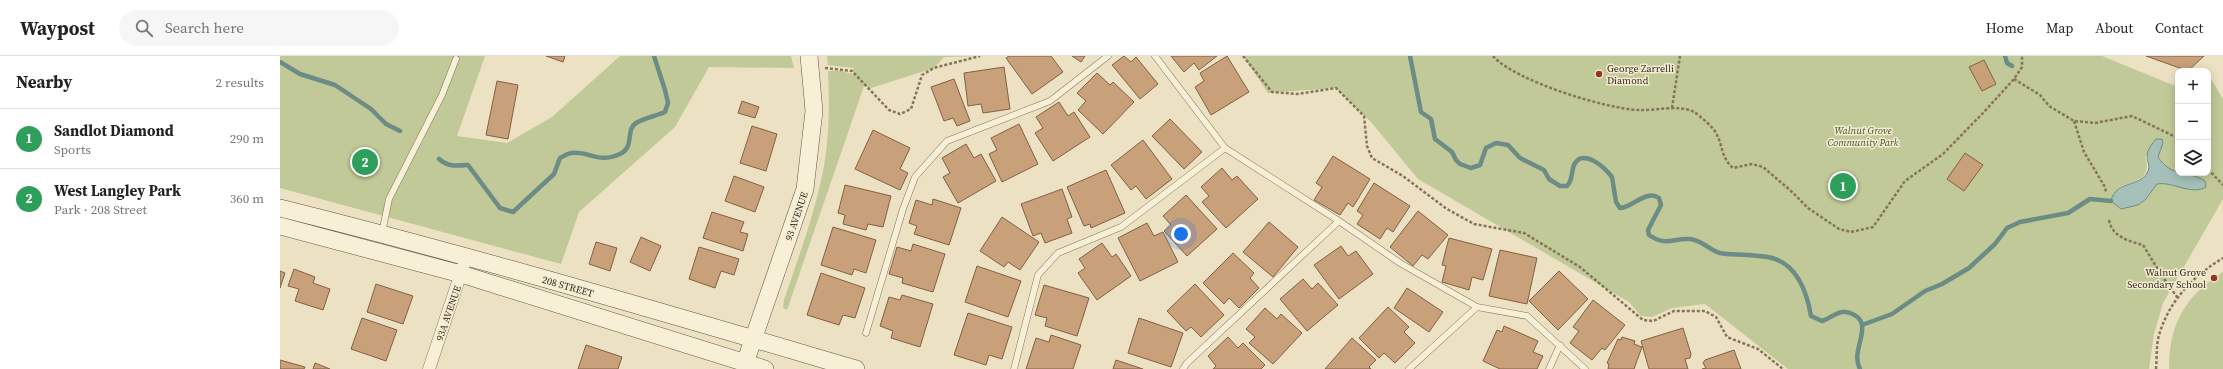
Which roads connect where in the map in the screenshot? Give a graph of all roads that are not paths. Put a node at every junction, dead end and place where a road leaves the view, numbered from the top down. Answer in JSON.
{"nodes":[{"id":1,"x":1108,"y":56,"type":"edge"},
{"id":2,"x":1155,"y":56,"type":"edge"},
{"id":3,"x":456,"y":59,"type":"dead end"},
{"id":4,"x":810,"y":62,"type":"edge"},
{"id":5,"x":1225,"y":148,"type":"junction"},
{"id":6,"x":280,"y":208,"type":"edge"},
{"id":7,"x":1339,"y":221,"type":"junction"},
{"id":8,"x":280,"y":226,"type":"edge"},
{"id":9,"x":382,"y":234,"type":"junction"},
{"id":10,"x":374,"y":251,"type":"junction"},
{"id":11,"x":466,"y":258,"type":"junction"},
{"id":12,"x":461,"y":274,"type":"junction"},
{"id":13,"x":1478,"y":307,"type":"junction"},
{"id":14,"x":866,"y":333,"type":"dead end"},
{"id":15,"x":753,"y":338,"type":"junction"},
{"id":16,"x":1560,"y":345,"type":"junction"},
{"id":17,"x":744,"y":366,"type":"edge"},
{"id":18,"x":429,"y":369,"type":"edge"},
{"id":19,"x":765,"y":369,"type":"edge"},
{"id":20,"x":856,"y":369,"type":"edge"},
{"id":21,"x":1014,"y":369,"type":"edge"},
{"id":22,"x":1183,"y":369,"type":"edge"},
{"id":23,"x":1409,"y":369,"type":"edge"},
{"id":24,"x":1549,"y":369,"type":"edge"},
{"id":25,"x":1585,"y":369,"type":"edge"}],
"edges":[{"from":1,"to":14,"type":"lane"},
{"from":2,"to":5,"type":"lane"},
{"from":3,"to":9,"type":"lane"},
{"from":4,"to":15,"type":"main road","name":"93 AVENUE"},
{"from":5,"to":7,"type":"lane"},
{"from":5,"to":21,"type":"lane"},
{"from":6,"to":9,"type":"main road","name":"208 STREET"},
{"from":7,"to":13,"type":"lane"},
{"from":7,"to":22,"type":"lane"},
{"from":8,"to":10,"type":"main road","name":"208 STREET"},
{"from":9,"to":10,"type":"street"},
{"from":9,"to":11,"type":"main road","name":"208 STREET"},
{"from":10,"to":12,"type":"main road","name":"208 STREET"},
{"from":11,"to":12,"type":"street","name":"93A AVENUE"},
{"from":11,"to":15,"type":"main road","name":"208 STREET"},
{"from":12,"to":17,"type":"main road","name":"208 STREET"},
{"from":12,"to":18,"type":"street","name":"93A AVENUE"},
{"from":13,"to":16,"type":"lane"},
{"from":13,"to":23,"type":"lane"},
{"from":15,"to":17,"type":"main road","name":"93 AVENUE"},
{"from":15,"to":20,"type":"main road","name":"208 STREET"},
{"from":16,"to":24,"type":"lane"},
{"from":16,"to":25,"type":"lane"},
{"from":17,"to":19,"type":"main road","name":"208 STREET"}]}
